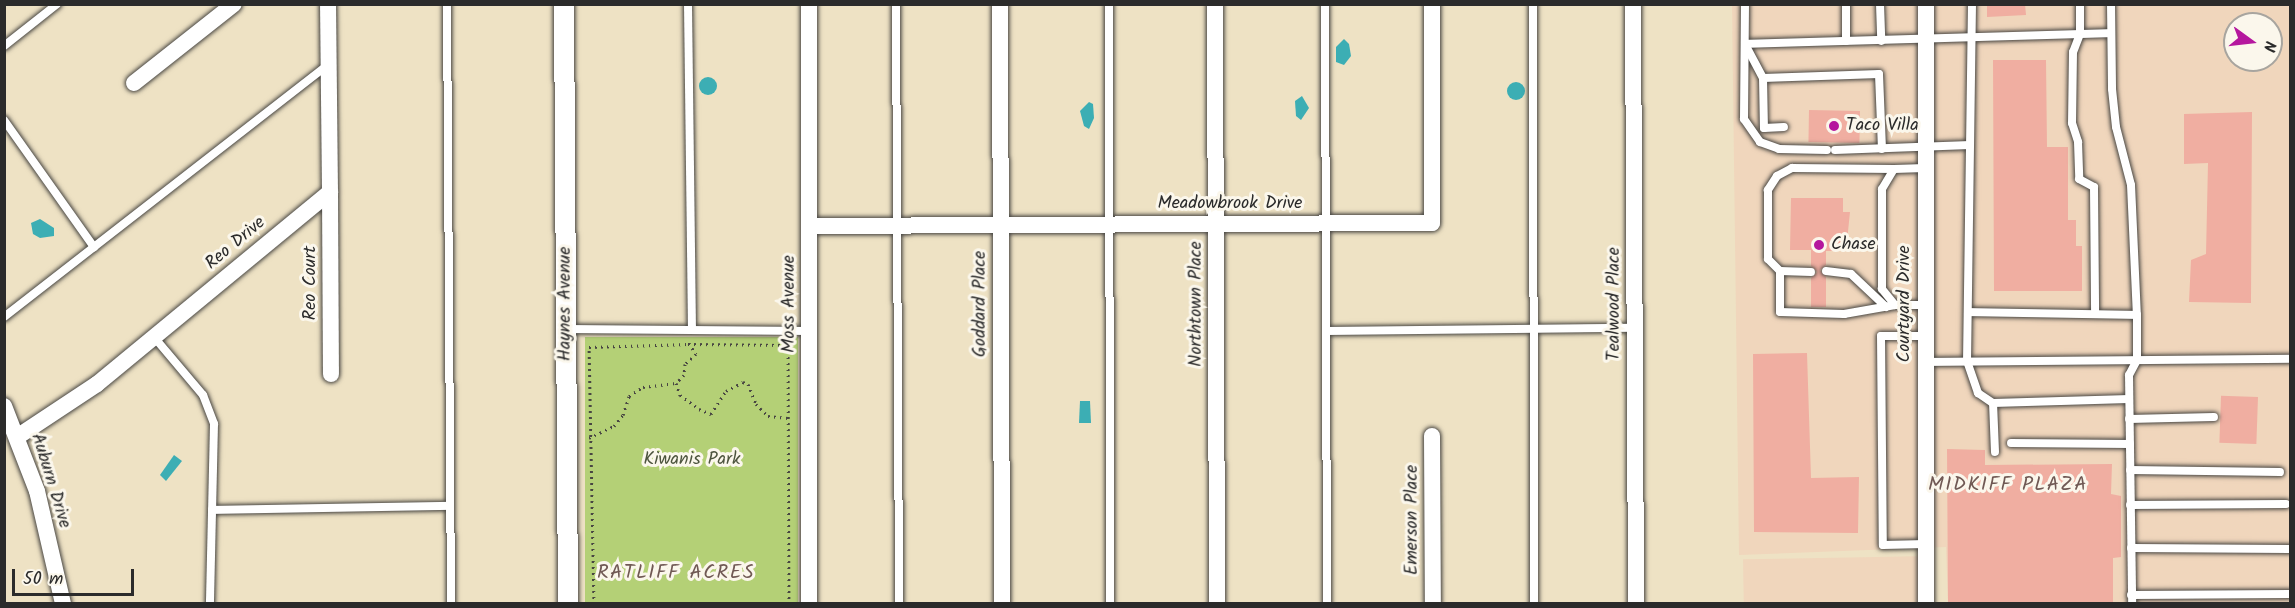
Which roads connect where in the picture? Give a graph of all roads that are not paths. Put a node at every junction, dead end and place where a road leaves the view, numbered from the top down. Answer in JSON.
{"nodes":[{"id":1,"x":57,"y":4,"type":"edge"},
{"id":2,"x":234,"y":4,"type":"edge"},
{"id":3,"x":328,"y":4,"type":"edge"},
{"id":4,"x":447,"y":4,"type":"edge"},
{"id":5,"x":564,"y":4,"type":"edge"},
{"id":6,"x":688,"y":4,"type":"edge"},
{"id":7,"x":809,"y":4,"type":"edge"},
{"id":8,"x":896,"y":4,"type":"edge"},
{"id":9,"x":1000,"y":4,"type":"edge"},
{"id":10,"x":1109,"y":4,"type":"edge"},
{"id":11,"x":1215,"y":4,"type":"edge"},
{"id":12,"x":1325,"y":4,"type":"edge"},
{"id":13,"x":1432,"y":4,"type":"edge"},
{"id":14,"x":1533,"y":4,"type":"edge"},
{"id":15,"x":1633,"y":4,"type":"edge"},
{"id":16,"x":1745,"y":4,"type":"edge"},
{"id":17,"x":1846,"y":4,"type":"edge"},
{"id":18,"x":1880,"y":4,"type":"edge"},
{"id":19,"x":1926,"y":4,"type":"edge"},
{"id":20,"x":1972,"y":4,"type":"edge"},
{"id":21,"x":2080,"y":4,"type":"edge"},
{"id":22,"x":2111,"y":4,"type":"edge"},
{"id":23,"x":2111,"y":33,"type":"junction"},
{"id":24,"x":2080,"y":34,"type":"junction"},
{"id":25,"x":1972,"y":39,"type":"junction"},
{"id":26,"x":1926,"y":40,"type":"junction"},
{"id":27,"x":1846,"y":41,"type":"junction"},
{"id":28,"x":1881,"y":41,"type":"junction"},
{"id":29,"x":1745,"y":44,"type":"junction"},
{"id":30,"x":4,"y":46,"type":"edge"},
{"id":31,"x":328,"y":66,"type":"junction"},
{"id":32,"x":1763,"y":78,"type":"junction"},
{"id":33,"x":134,"y":83,"type":"dead end"},
{"id":34,"x":4,"y":120,"type":"edge"},
{"id":35,"x":1784,"y":127,"type":"dead end"},
{"id":36,"x":1970,"y":145,"type":"junction"},
{"id":37,"x":1926,"y":147,"type":"junction"},
{"id":38,"x":1882,"y":149,"type":"junction"},
{"id":39,"x":1925,"y":168,"type":"junction"},
{"id":40,"x":1894,"y":169,"type":"junction"},
{"id":41,"x":330,"y":192,"type":"junction"},
{"id":42,"x":1216,"y":223,"type":"junction"},
{"id":43,"x":1326,"y":223,"type":"junction"},
{"id":44,"x":1110,"y":224,"type":"junction"},
{"id":45,"x":896,"y":225,"type":"junction"},
{"id":46,"x":1000,"y":225,"type":"junction"},
{"id":47,"x":810,"y":226,"type":"junction"},
{"id":48,"x":94,"y":247,"type":"junction"},
{"id":49,"x":1826,"y":271,"type":"dead end"},
{"id":50,"x":1780,"y":272,"type":"junction"},
{"id":51,"x":1811,"y":272,"type":"dead end"},
{"id":52,"x":1895,"y":305,"type":"junction"},
{"id":53,"x":1923,"y":305,"type":"junction"},
{"id":54,"x":1886,"y":306,"type":"junction"},
{"id":55,"x":1968,"y":312,"type":"junction"},
{"id":56,"x":2095,"y":314,"type":"junction"},
{"id":57,"x":2137,"y":315,"type":"junction"},
{"id":58,"x":4,"y":317,"type":"edge"},
{"id":59,"x":1533,"y":328,"type":"junction"},
{"id":60,"x":1635,"y":328,"type":"junction"},
{"id":61,"x":566,"y":329,"type":"junction"},
{"id":62,"x":692,"y":330,"type":"junction"},
{"id":63,"x":810,"y":331,"type":"junction"},
{"id":64,"x":1326,"y":332,"type":"junction"},
{"id":65,"x":1923,"y":336,"type":"junction"},
{"id":66,"x":154,"y":337,"type":"junction"},
{"id":67,"x":2290,"y":359,"type":"edge"},
{"id":68,"x":2137,"y":360,"type":"junction"},
{"id":69,"x":1967,"y":361,"type":"junction"},
{"id":70,"x":1923,"y":362,"type":"junction"},
{"id":71,"x":331,"y":374,"type":"dead end"},
{"id":72,"x":2129,"y":399,"type":"junction"},
{"id":73,"x":1993,"y":403,"type":"junction"},
{"id":74,"x":4,"y":406,"type":"edge"},
{"id":75,"x":2214,"y":417,"type":"dead end"},
{"id":76,"x":2129,"y":419,"type":"junction"},
{"id":77,"x":1432,"y":436,"type":"dead end"},
{"id":78,"x":17,"y":437,"type":"junction"},
{"id":79,"x":2011,"y":443,"type":"dead end"},
{"id":80,"x":2130,"y":444,"type":"junction"},
{"id":81,"x":1995,"y":452,"type":"dead end"},
{"id":82,"x":2130,"y":470,"type":"junction"},
{"id":83,"x":2280,"y":472,"type":"dead end"},
{"id":84,"x":2286,"y":504,"type":"dead end"},
{"id":85,"x":2130,"y":505,"type":"junction"},
{"id":86,"x":450,"y":506,"type":"junction"},
{"id":87,"x":212,"y":510,"type":"junction"},
{"id":88,"x":1926,"y":544,"type":"junction"},
{"id":89,"x":2131,"y":548,"type":"junction"},
{"id":90,"x":2290,"y":549,"type":"edge"},
{"id":91,"x":2290,"y":594,"type":"edge"},
{"id":92,"x":2131,"y":599,"type":"edge"},
{"id":93,"x":63,"y":603,"type":"edge"},
{"id":94,"x":210,"y":603,"type":"edge"},
{"id":95,"x":451,"y":603,"type":"edge"},
{"id":96,"x":568,"y":603,"type":"edge"},
{"id":97,"x":809,"y":603,"type":"edge"},
{"id":98,"x":899,"y":603,"type":"edge"},
{"id":99,"x":1002,"y":603,"type":"edge"},
{"id":100,"x":1110,"y":603,"type":"edge"},
{"id":101,"x":1217,"y":603,"type":"edge"},
{"id":102,"x":1327,"y":603,"type":"edge"},
{"id":103,"x":1433,"y":603,"type":"edge"},
{"id":104,"x":1534,"y":603,"type":"edge"},
{"id":105,"x":1636,"y":603,"type":"edge"},
{"id":106,"x":1926,"y":603,"type":"edge"}],
"edges":[{"from":1,"to":30,"type":"lane"},
{"from":2,"to":33,"type":"street"},
{"from":3,"to":31,"type":"street"},
{"from":4,"to":86,"type":"lane"},
{"from":5,"to":61,"type":"street","name":"Haynes Avenue"},
{"from":6,"to":62,"type":"lane"},
{"from":7,"to":47,"type":"street","name":"Moss Avenue"},
{"from":8,"to":45,"type":"lane"},
{"from":9,"to":46,"type":"street","name":"Goddard Place"},
{"from":10,"to":44,"type":"lane"},
{"from":11,"to":42,"type":"street","name":"Northtown Place"},
{"from":12,"to":43,"type":"lane"},
{"from":13,"to":43,"type":"street","name":"Meadowbrook Drive"},
{"from":14,"to":59,"type":"lane"},
{"from":15,"to":60,"type":"street","name":"Tealwood Place"},
{"from":16,"to":29,"type":"lane"},
{"from":17,"to":27,"type":"lane"},
{"from":18,"to":28,"type":"lane"},
{"from":19,"to":26,"type":"street","name":"Courtyard Drive"},
{"from":20,"to":25,"type":"lane"},
{"from":21,"to":24,"type":"lane"},
{"from":22,"to":23,"type":"lane"},
{"from":23,"to":24,"type":"lane"},
{"from":23,"to":57,"type":"lane"},
{"from":24,"to":25,"type":"lane"},
{"from":24,"to":56,"type":"lane"},
{"from":25,"to":26,"type":"lane"},
{"from":25,"to":36,"type":"lane"},
{"from":26,"to":28,"type":"lane"},
{"from":26,"to":37,"type":"street","name":"Courtyard Drive"},
{"from":27,"to":28,"type":"lane"},
{"from":27,"to":29,"type":"lane"},
{"from":29,"to":32,"type":"lane"},
{"from":29,"to":38,"type":"lane"},
{"from":31,"to":41,"type":"street"},
{"from":31,"to":48,"type":"lane"},
{"from":32,"to":35,"type":"lane"},
{"from":32,"to":38,"type":"lane"},
{"from":34,"to":48,"type":"lane"},
{"from":36,"to":37,"type":"lane"},
{"from":36,"to":55,"type":"lane"},
{"from":37,"to":38,"type":"lane"},
{"from":37,"to":39,"type":"street","name":"Courtyard Drive"},
{"from":39,"to":40,"type":"lane"},
{"from":39,"to":53,"type":"street","name":"Courtyard Drive"},
{"from":40,"to":50,"type":"lane"},
{"from":40,"to":52,"type":"lane"},
{"from":41,"to":66,"type":"street","name":"Reo Drive"},
{"from":41,"to":71,"type":"street","name":"Reo Court"},
{"from":42,"to":43,"type":"street","name":"Meadowbrook Drive"},
{"from":42,"to":44,"type":"street","name":"Meadowbrook Drive"},
{"from":42,"to":101,"type":"street","name":"Northtown Place"},
{"from":43,"to":64,"type":"lane"},
{"from":44,"to":46,"type":"street","name":"Meadowbrook Drive"},
{"from":44,"to":100,"type":"lane"},
{"from":45,"to":46,"type":"street","name":"Meadowbrook Drive"},
{"from":45,"to":47,"type":"street","name":"Meadowbrook Drive"},
{"from":45,"to":98,"type":"lane"},
{"from":46,"to":99,"type":"street","name":"Goddard Place"},
{"from":47,"to":63,"type":"street","name":"Moss Avenue"},
{"from":48,"to":58,"type":"lane"},
{"from":49,"to":54,"type":"lane"},
{"from":50,"to":51,"type":"lane"},
{"from":50,"to":54,"type":"lane"},
{"from":52,"to":53,"type":"lane"},
{"from":52,"to":54,"type":"lane"},
{"from":53,"to":65,"type":"street","name":"Courtyard Drive"},
{"from":55,"to":56,"type":"lane"},
{"from":55,"to":69,"type":"lane"},
{"from":56,"to":57,"type":"lane"},
{"from":57,"to":68,"type":"lane"},
{"from":59,"to":60,"type":"lane"},
{"from":59,"to":64,"type":"lane"},
{"from":59,"to":104,"type":"lane"},
{"from":60,"to":105,"type":"street","name":"Tealwood Place"},
{"from":61,"to":62,"type":"lane"},
{"from":61,"to":96,"type":"street","name":"Haynes Avenue"},
{"from":62,"to":63,"type":"lane"},
{"from":63,"to":97,"type":"street","name":"Moss Avenue"},
{"from":64,"to":102,"type":"lane"},
{"from":65,"to":70,"type":"street","name":"Courtyard Drive"},
{"from":65,"to":88,"type":"lane"},
{"from":66,"to":78,"type":"street","name":"Reo Drive"},
{"from":66,"to":87,"type":"lane"},
{"from":67,"to":68,"type":"lane"},
{"from":68,"to":69,"type":"lane"},
{"from":68,"to":72,"type":"lane"},
{"from":69,"to":70,"type":"lane"},
{"from":69,"to":73,"type":"lane"},
{"from":70,"to":88,"type":"street","name":"Courtyard Drive"},
{"from":72,"to":73,"type":"lane"},
{"from":72,"to":76,"type":"lane"},
{"from":73,"to":81,"type":"lane"},
{"from":74,"to":78,"type":"street","name":"Auburn Drive"},
{"from":75,"to":76,"type":"lane"},
{"from":76,"to":80,"type":"lane"},
{"from":77,"to":103,"type":"street","name":"Emerson Place"},
{"from":78,"to":93,"type":"street","name":"Auburn Drive"},
{"from":79,"to":80,"type":"lane"},
{"from":80,"to":82,"type":"lane"},
{"from":82,"to":83,"type":"lane"},
{"from":82,"to":85,"type":"lane"},
{"from":84,"to":85,"type":"lane"},
{"from":85,"to":89,"type":"lane"},
{"from":86,"to":87,"type":"lane"},
{"from":86,"to":95,"type":"lane"},
{"from":87,"to":94,"type":"lane"},
{"from":88,"to":106,"type":"street","name":"Courtyard Drive"},
{"from":89,"to":90,"type":"lane"},
{"from":89,"to":92,"type":"lane"},
{"from":91,"to":92,"type":"lane"}]}
